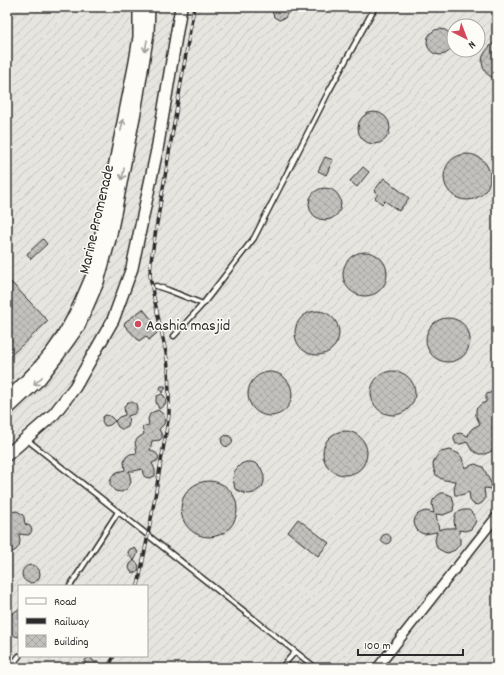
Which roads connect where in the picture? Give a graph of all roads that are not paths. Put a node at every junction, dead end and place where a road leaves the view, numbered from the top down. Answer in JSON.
{"nodes":[{"id":1,"x":139,"y":7,"type":"edge"},
{"id":2,"x":149,"y":7,"type":"edge"},
{"id":3,"x":180,"y":7,"type":"edge"},
{"id":4,"x":375,"y":7,"type":"edge"},
{"id":5,"x":156,"y":286,"type":"dead end"},
{"id":6,"x":203,"y":304,"type":"junction"},
{"id":7,"x":174,"y":336,"type":"dead end"},
{"id":8,"x":7,"y":399,"type":"edge"},
{"id":9,"x":7,"y":410,"type":"edge"},
{"id":10,"x":26,"y":439,"type":"junction"},
{"id":11,"x":7,"y":456,"type":"edge"},
{"id":12,"x":118,"y":512,"type":"junction"},
{"id":13,"x":497,"y":516,"type":"edge"},
{"id":14,"x":71,"y":585,"type":"edge"},
{"id":15,"x":295,"y":652,"type":"junction"},
{"id":16,"x":18,"y":657,"type":"edge"},
{"id":17,"x":10,"y":668,"type":"edge"},
{"id":18,"x":281,"y":668,"type":"edge"},
{"id":19,"x":316,"y":668,"type":"edge"},
{"id":20,"x":378,"y":668,"type":"edge"}],
"edges":[{"from":8,"to":1,"type":"main road","name":"Marine Promenade","one_way":true},
{"from":2,"to":9,"type":"main road","name":"Marine Promenade","one_way":true},
{"from":3,"to":10,"type":"main road"},
{"from":4,"to":6,"type":"lane"},
{"from":5,"to":6,"type":"lane"},
{"from":6,"to":7,"type":"lane"},
{"from":10,"to":11,"type":"main road"},
{"from":10,"to":12,"type":"lane"},
{"from":12,"to":14,"type":"lane"},
{"from":12,"to":15,"type":"lane"},
{"from":13,"to":20,"type":"street"},
{"from":15,"to":18,"type":"lane"},
{"from":15,"to":19,"type":"lane"},
{"from":16,"to":17,"type":"lane"}]}
